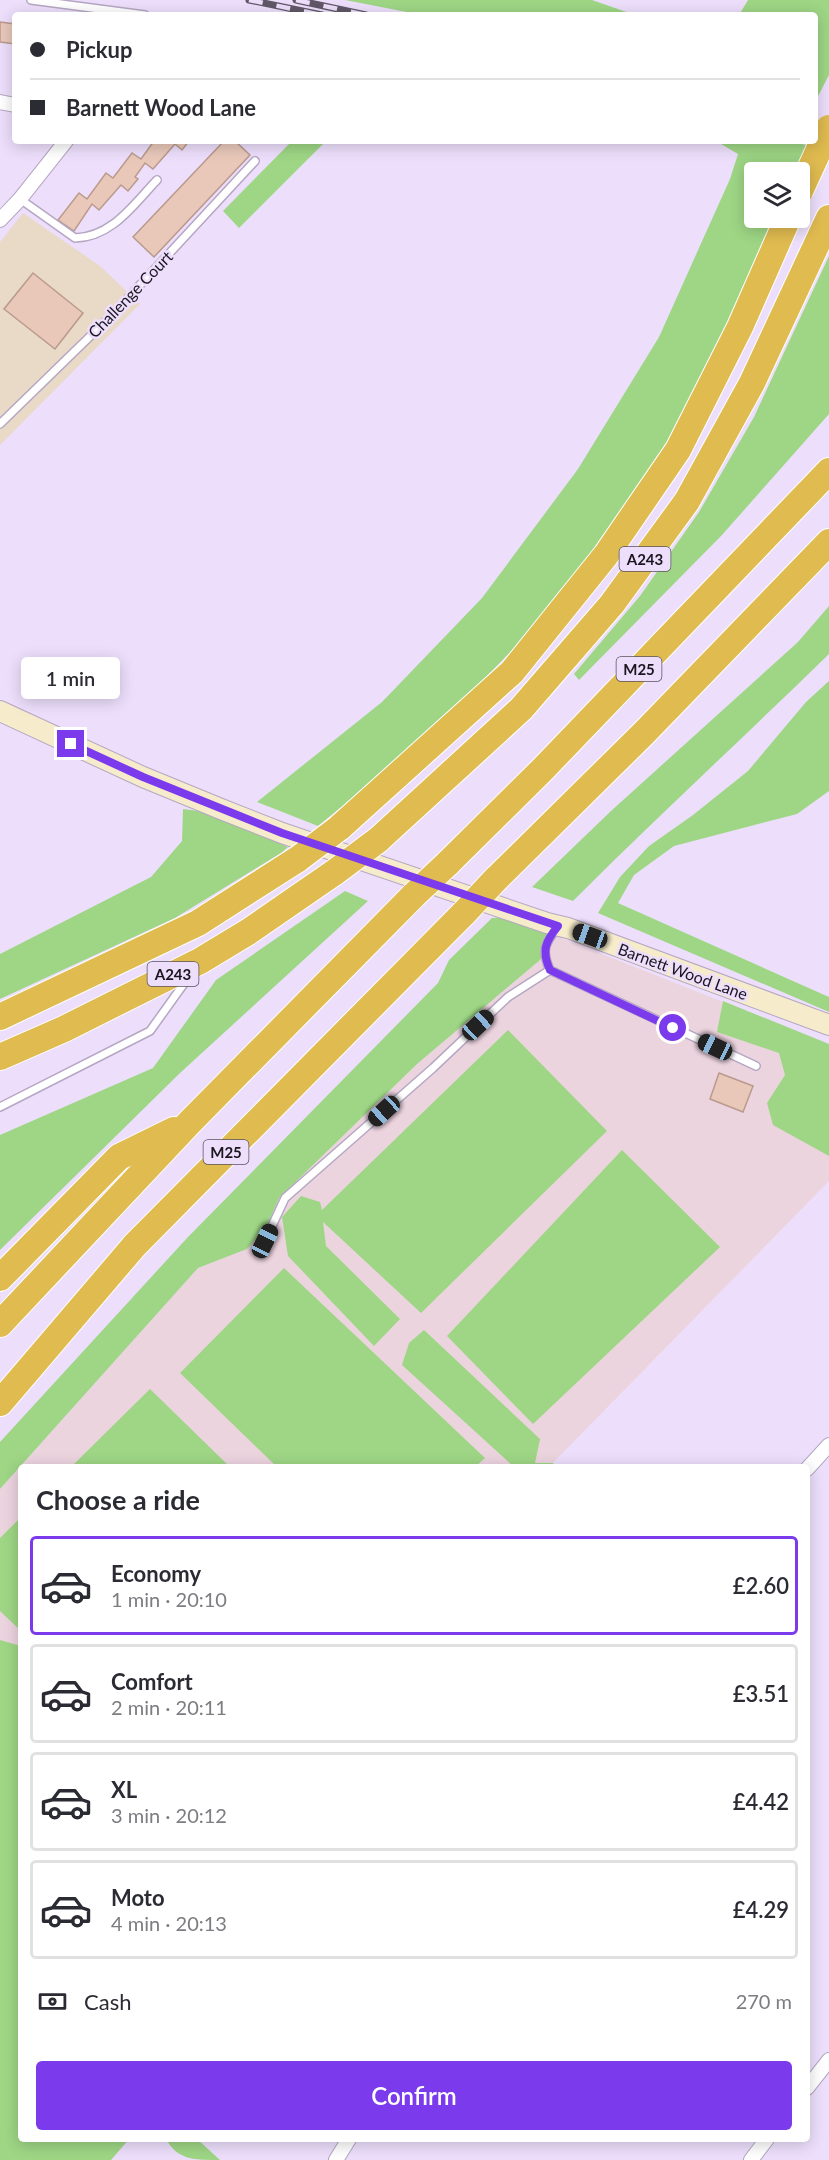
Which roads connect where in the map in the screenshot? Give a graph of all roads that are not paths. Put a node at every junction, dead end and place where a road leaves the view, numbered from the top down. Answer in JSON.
{"nodes":[{"id":1,"x":31,"y":0,"type":"edge"},
{"id":2,"x":109,"y":12,"type":"edge"},
{"id":3,"x":829,"y":128,"type":"edge"},
{"id":4,"x":64,"y":144,"type":"edge"},
{"id":5,"x":255,"y":161,"type":"dead end"},
{"id":6,"x":810,"y":169,"type":"edge"},
{"id":7,"x":157,"y":180,"type":"dead end"},
{"id":8,"x":20,"y":199,"type":"junction"},
{"id":9,"x":829,"y":218,"type":"edge"},
{"id":10,"x":0,"y":220,"type":"edge"},
{"id":11,"x":784,"y":228,"type":"edge"},
{"id":12,"x":0,"y":424,"type":"edge"},
{"id":13,"x":829,"y":471,"type":"edge"},
{"id":14,"x":829,"y":542,"type":"edge"},
{"id":15,"x":0,"y":711,"type":"edge"},
{"id":16,"x":558,"y":926,"type":"junction"},
{"id":17,"x":200,"y":961,"type":"junction"},
{"id":18,"x":550,"y":970,"type":"junction"},
{"id":19,"x":0,"y":1017,"type":"edge"},
{"id":20,"x":829,"y":1025,"type":"edge"},
{"id":21,"x":0,"y":1057,"type":"edge"},
{"id":22,"x":756,"y":1066,"type":"dead end"},
{"id":23,"x":0,"y":1107,"type":"edge"},
{"id":24,"x":190,"y":1122,"type":"junction"},
{"id":25,"x":265,"y":1241,"type":"dead end"},
{"id":26,"x":0,"y":1278,"type":"edge"},
{"id":27,"x":0,"y":1324,"type":"edge"},
{"id":28,"x":0,"y":1403,"type":"edge"},
{"id":29,"x":829,"y":1445,"type":"edge"},
{"id":30,"x":810,"y":1466,"type":"edge"},
{"id":31,"x":829,"y":2060,"type":"edge"},
{"id":32,"x":810,"y":2084,"type":"edge"},
{"id":33,"x":347,"y":2142,"type":"edge"},
{"id":34,"x":765,"y":2142,"type":"edge"},
{"id":35,"x":336,"y":2160,"type":"edge"},
{"id":36,"x":751,"y":2160,"type":"edge"}],
"edges":[{"from":1,"to":2,"type":"lane"},
{"from":3,"to":6,"type":"highway","bridge":true},
{"from":4,"to":8,"type":"street"},
{"from":5,"to":12,"type":"lane","name":"Challenge Court"},
{"from":7,"to":8,"type":"lane"},
{"from":8,"to":10,"type":"street"},
{"from":9,"to":17,"type":"highway","number":"A243","bridge":true},
{"from":11,"to":19,"type":"highway","number":"A243","bridge":true},
{"from":13,"to":24,"type":"highway","number":"M25","bridge":true},
{"from":14,"to":28,"type":"highway","number":"M25","bridge":true},
{"from":15,"to":16,"type":"street","name":"Barnett Wood Lane"},
{"from":16,"to":18,"type":"lane"},
{"from":16,"to":20,"type":"street","name":"Barnett Wood Lane"},
{"from":17,"to":21,"type":"highway","number":"A243"},
{"from":17,"to":23,"type":"lane"},
{"from":18,"to":22,"type":"lane"},
{"from":18,"to":25,"type":"lane"},
{"from":24,"to":26,"type":"highway","number":"M25"},
{"from":24,"to":27,"type":"highway","number":"M25"},
{"from":29,"to":30,"type":"street"},
{"from":31,"to":32,"type":"street"},
{"from":33,"to":35,"type":"street"},
{"from":34,"to":36,"type":"street"}]}
